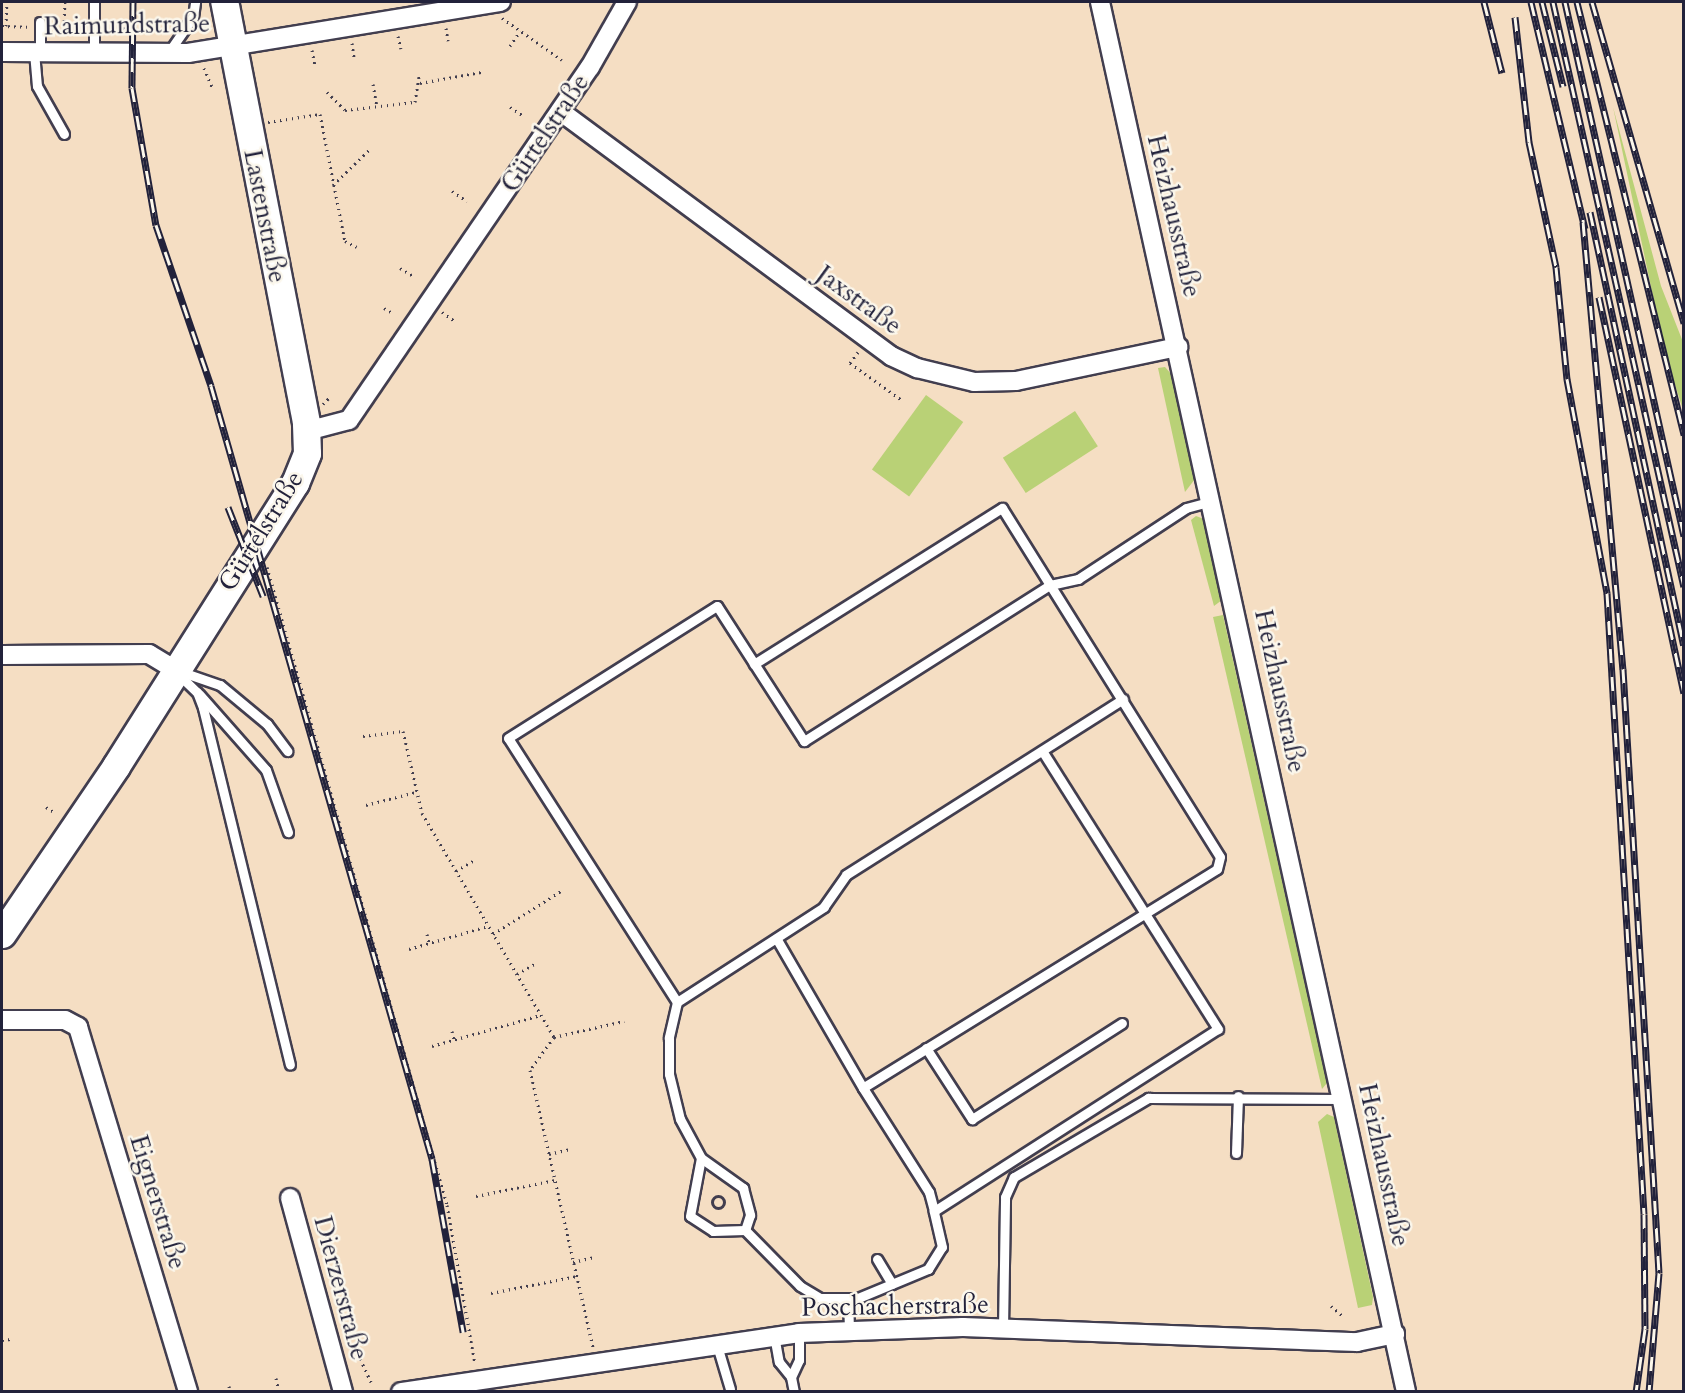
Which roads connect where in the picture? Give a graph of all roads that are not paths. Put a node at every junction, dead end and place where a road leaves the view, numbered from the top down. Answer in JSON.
{"nodes":[{"id":1,"x":94,"y":2,"type":"edge"},
{"id":2,"x":195,"y":2,"type":"edge"},
{"id":3,"x":224,"y":2,"type":"edge"},
{"id":4,"x":627,"y":2,"type":"edge"},
{"id":5,"x":1100,"y":2,"type":"edge"},
{"id":6,"x":500,"y":9,"type":"edge"},
{"id":7,"x":40,"y":22,"type":"dead end"},
{"id":8,"x":233,"y":48,"type":"junction"},
{"id":9,"x":2,"y":52,"type":"edge"},
{"id":10,"x":37,"y":52,"type":"junction"},
{"id":11,"x":94,"y":53,"type":"junction"},
{"id":12,"x":168,"y":53,"type":"junction"},
{"id":13,"x":560,"y":111,"type":"junction"},
{"id":14,"x":64,"y":134,"type":"dead end"},
{"id":15,"x":1178,"y":347,"type":"junction"},
{"id":16,"x":307,"y":431,"type":"junction"},
{"id":17,"x":1212,"y":501,"type":"junction"},
{"id":18,"x":1050,"y":585,"type":"junction"},
{"id":19,"x":2,"y":655,"type":"edge"},
{"id":20,"x":754,"y":664,"type":"junction"},
{"id":21,"x":174,"y":669,"type":"junction"},
{"id":22,"x":197,"y":692,"type":"junction"},
{"id":23,"x":1124,"y":699,"type":"junction"},
{"id":24,"x":287,"y":751,"type":"dead end"},
{"id":25,"x":1042,"y":751,"type":"junction"},
{"id":26,"x":288,"y":832,"type":"dead end"},
{"id":27,"x":1146,"y":914,"type":"junction"},
{"id":28,"x":2,"y":934,"type":"edge"},
{"id":29,"x":776,"y":938,"type":"junction"},
{"id":30,"x":677,"y":1002,"type":"junction"},
{"id":31,"x":2,"y":1020,"type":"edge"},
{"id":32,"x":1122,"y":1023,"type":"dead end"},
{"id":33,"x":926,"y":1048,"type":"junction"},
{"id":34,"x":290,"y":1065,"type":"dead end"},
{"id":35,"x":863,"y":1088,"type":"junction"},
{"id":36,"x":1238,"y":1096,"type":"junction"},
{"id":37,"x":1343,"y":1099,"type":"junction"},
{"id":38,"x":1236,"y":1153,"type":"dead end"},
{"id":39,"x":701,"y":1158,"type":"junction"},
{"id":40,"x":290,"y":1198,"type":"dead end"},
{"id":41,"x":934,"y":1211,"type":"junction"},
{"id":42,"x":745,"y":1230,"type":"junction"},
{"id":43,"x":877,"y":1259,"type":"dead end"},
{"id":44,"x":892,"y":1284,"type":"junction"},
{"id":45,"x":848,"y":1300,"type":"junction"},
{"id":46,"x":1003,"y":1329,"type":"junction"},
{"id":47,"x":849,"y":1330,"type":"junction"},
{"id":48,"x":799,"y":1333,"type":"junction"},
{"id":49,"x":1395,"y":1334,"type":"junction"},
{"id":50,"x":774,"y":1335,"type":"junction"},
{"id":51,"x":716,"y":1342,"type":"junction"},
{"id":52,"x":791,"y":1377,"type":"junction"},
{"id":53,"x":730,"y":1389,"type":"dead end"},
{"id":54,"x":188,"y":1392,"type":"edge"},
{"id":55,"x":343,"y":1392,"type":"edge"},
{"id":56,"x":401,"y":1392,"type":"edge"},
{"id":57,"x":794,"y":1392,"type":"edge"},
{"id":58,"x":1406,"y":1392,"type":"edge"}],
"edges":[{"from":1,"to":11,"type":"lane"},
{"from":2,"to":12,"type":"lane"},
{"from":3,"to":8,"type":"main road","name":"Lastenstraße"},
{"from":4,"to":13,"type":"street","name":"Gürtelstraße"},
{"from":5,"to":15,"type":"street","name":"Heizhausstraße"},
{"from":6,"to":8,"type":"street","name":"Raimundstraße"},
{"from":7,"to":10,"type":"lane"},
{"from":8,"to":12,"type":"street","name":"Raimundstraße"},
{"from":8,"to":16,"type":"main road","name":"Lastenstraße"},
{"from":9,"to":10,"type":"street","name":"Raimundstraße"},
{"from":10,"to":11,"type":"street","name":"Raimundstraße"},
{"from":10,"to":14,"type":"lane"},
{"from":11,"to":12,"type":"street","name":"Raimundstraße"},
{"from":13,"to":15,"type":"street","name":"Jaxstraße"},
{"from":13,"to":16,"type":"street","name":"Gürtelstraße"},
{"from":15,"to":17,"type":"street","name":"Heizhausstraße"},
{"from":16,"to":21,"type":"main road","name":"Gürtelstraße"},
{"from":17,"to":18,"type":"lane"},
{"from":17,"to":37,"type":"street","name":"Heizhausstraße"},
{"from":18,"to":20,"type":"lane"},
{"from":18,"to":20,"type":"lane"},
{"from":18,"to":23,"type":"lane"},
{"from":19,"to":21,"type":"street"},
{"from":20,"to":30,"type":"lane"},
{"from":21,"to":22,"type":"lane"},
{"from":21,"to":24,"type":"lane"},
{"from":21,"to":28,"type":"main road","name":"Gürtelstraße"},
{"from":22,"to":26,"type":"lane"},
{"from":22,"to":34,"type":"lane"},
{"from":23,"to":25,"type":"lane"},
{"from":23,"to":27,"type":"lane"},
{"from":25,"to":27,"type":"lane"},
{"from":25,"to":29,"type":"lane"},
{"from":27,"to":33,"type":"lane"},
{"from":27,"to":41,"type":"lane"},
{"from":29,"to":30,"type":"lane"},
{"from":29,"to":35,"type":"lane"},
{"from":30,"to":39,"type":"lane"},
{"from":31,"to":54,"type":"street","name":"Eignerstraße"},
{"from":32,"to":33,"type":"lane"},
{"from":33,"to":35,"type":"lane"},
{"from":35,"to":41,"type":"lane"},
{"from":36,"to":37,"type":"lane"},
{"from":36,"to":38,"type":"lane"},
{"from":36,"to":46,"type":"lane"},
{"from":37,"to":49,"type":"street","name":"Heizhausstraße"},
{"from":39,"to":42,"type":"lane"},
{"from":39,"to":42,"type":"lane"},
{"from":40,"to":55,"type":"street","name":"Dierzerstraße"},
{"from":41,"to":44,"type":"lane"},
{"from":42,"to":45,"type":"lane"},
{"from":43,"to":44,"type":"lane"},
{"from":44,"to":45,"type":"lane"},
{"from":45,"to":47,"type":"lane"},
{"from":46,"to":47,"type":"street","name":"Poschacherstraße"},
{"from":46,"to":49,"type":"street","name":"Poschacherstraße"},
{"from":47,"to":48,"type":"street","name":"Poschacherstraße"},
{"from":48,"to":50,"type":"street","name":"Poschacherstraße"},
{"from":48,"to":52,"type":"lane"},
{"from":49,"to":58,"type":"street","name":"Heizhausstraße"},
{"from":50,"to":51,"type":"street","name":"Poschacherstraße"},
{"from":50,"to":52,"type":"lane"},
{"from":51,"to":53,"type":"lane"},
{"from":51,"to":56,"type":"street","name":"Poschacherstraße"},
{"from":52,"to":57,"type":"lane"}]}
